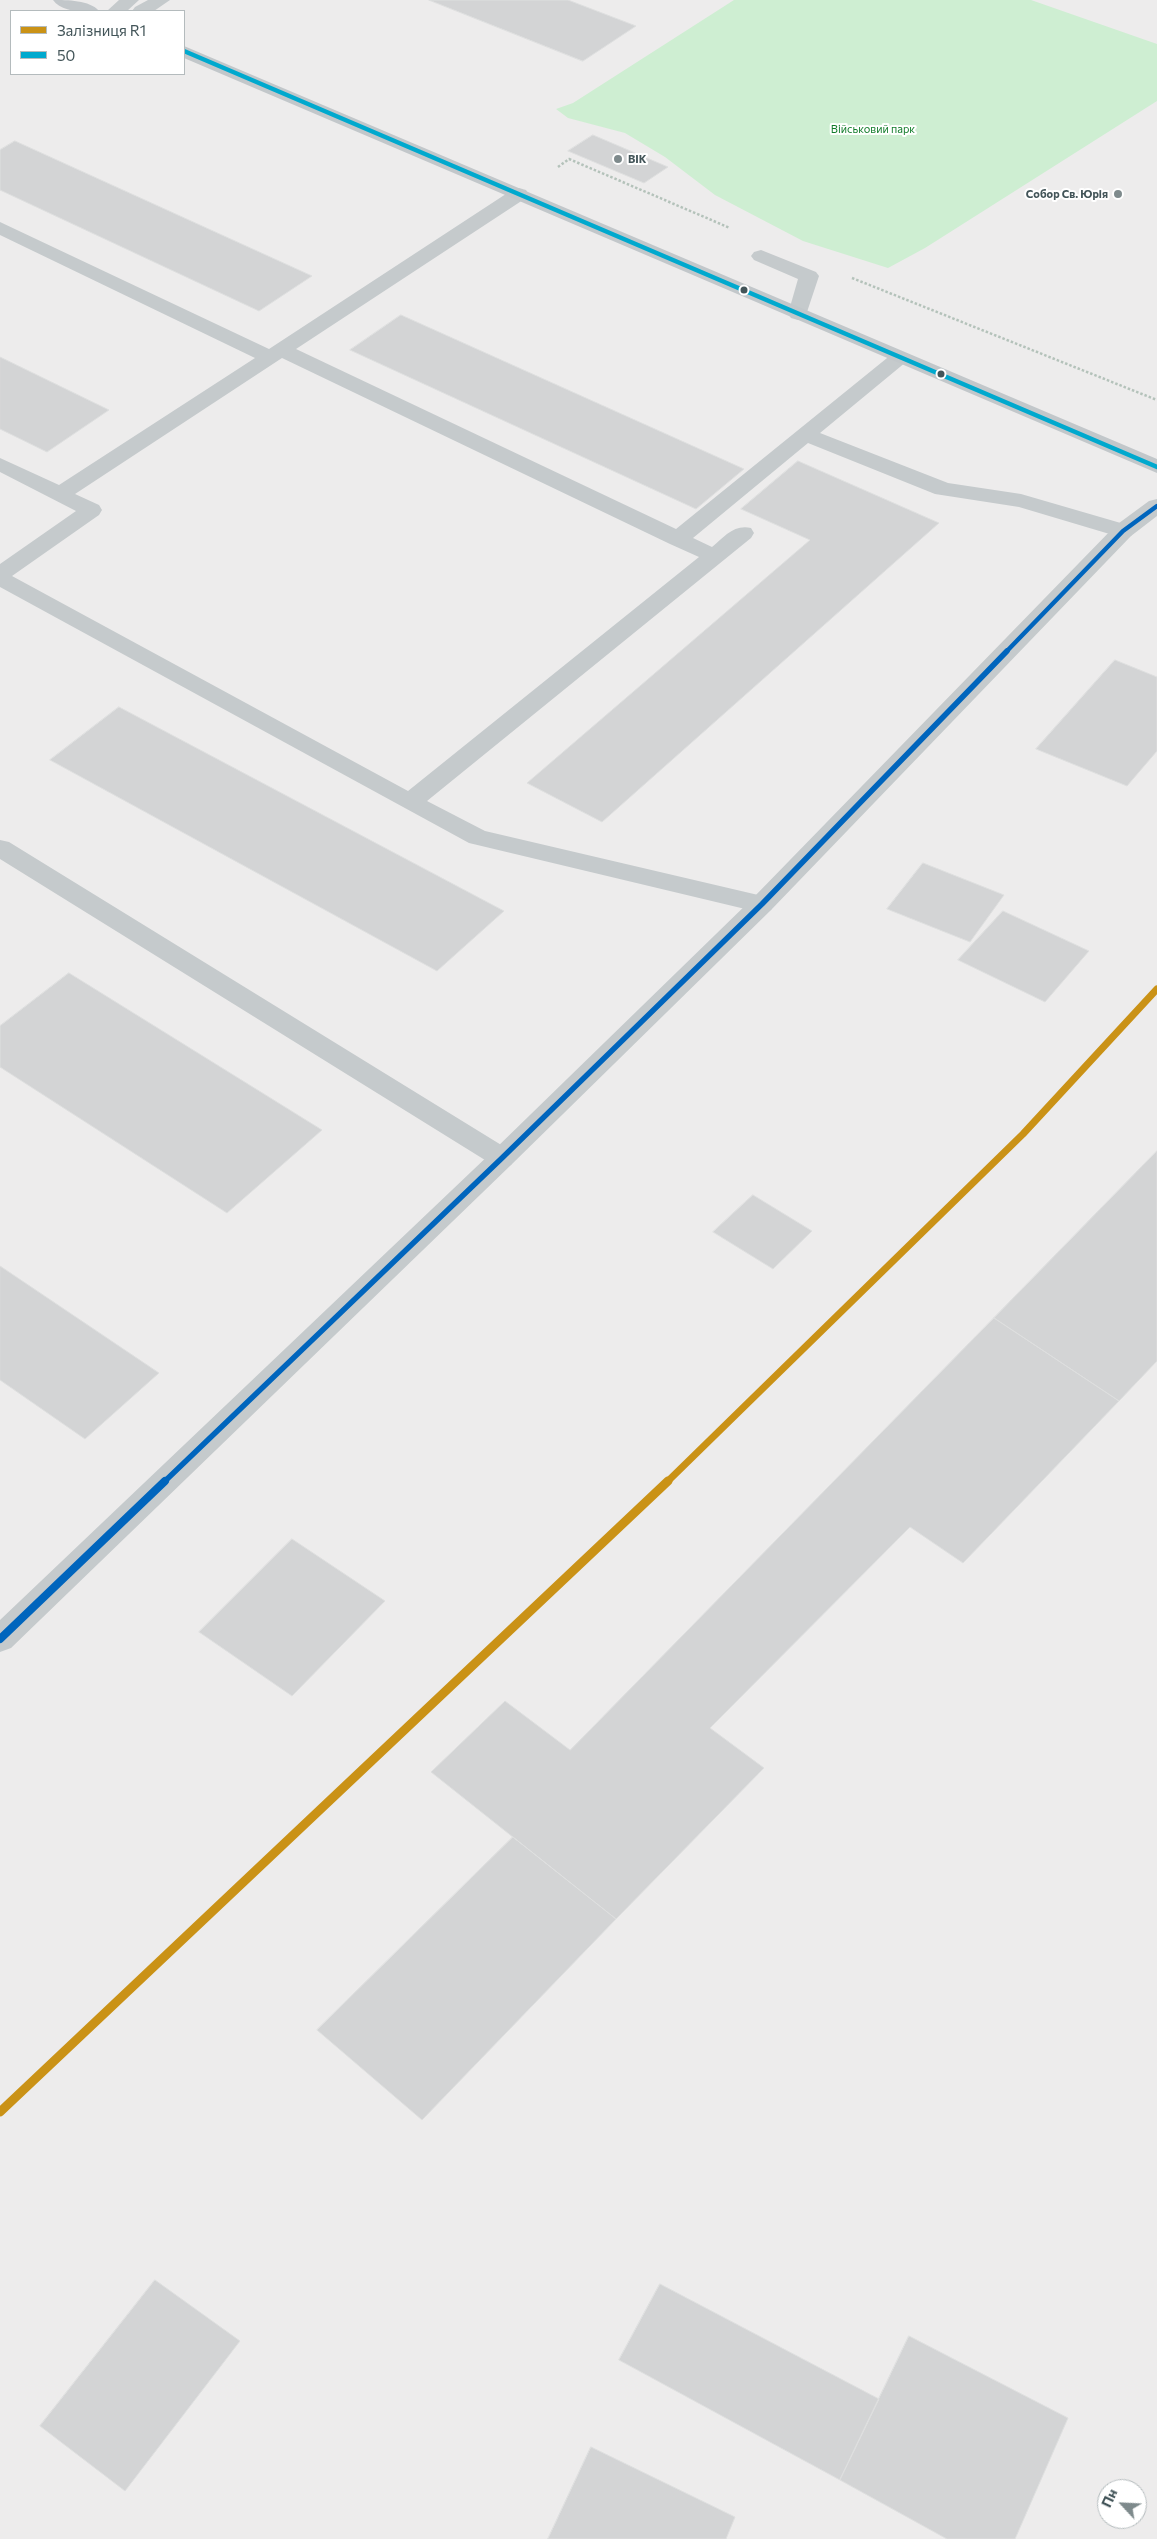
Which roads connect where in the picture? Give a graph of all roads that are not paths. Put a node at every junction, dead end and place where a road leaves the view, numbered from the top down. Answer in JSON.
{"nodes":[{"id":1,"x":62,"y":0,"type":"edge"},
{"id":2,"x":130,"y":0,"type":"edge"},
{"id":3,"x":161,"y":0,"type":"edge"},
{"id":4,"x":87,"y":10,"type":"edge"},
{"id":5,"x":117,"y":10,"type":"edge"},
{"id":6,"x":144,"y":10,"type":"edge"},
{"id":7,"x":185,"y":51,"type":"edge"},
{"id":8,"x":519,"y":194,"type":"junction"},
{"id":9,"x":0,"y":228,"type":"edge"},
{"id":10,"x":761,"y":256,"type":"dead end"},
{"id":11,"x":798,"y":314,"type":"junction"},
{"id":12,"x":276,"y":353,"type":"junction"},
{"id":13,"x":899,"y":358,"type":"junction"},
{"id":14,"x":805,"y":435,"type":"junction"},
{"id":15,"x":0,"y":464,"type":"edge"},
{"id":16,"x":1157,"y":467,"type":"edge"},
{"id":17,"x":60,"y":494,"type":"junction"},
{"id":18,"x":1157,"y":506,"type":"edge"},
{"id":19,"x":1123,"y":531,"type":"junction"},
{"id":20,"x":743,"y":533,"type":"dead end"},
{"id":21,"x":678,"y":538,"type":"junction"},
{"id":22,"x":714,"y":556,"type":"junction"},
{"id":23,"x":0,"y":574,"type":"edge"},
{"id":24,"x":0,"y":578,"type":"edge"},
{"id":25,"x":410,"y":802,"type":"junction"},
{"id":26,"x":0,"y":848,"type":"edge"},
{"id":27,"x":762,"y":904,"type":"junction"},
{"id":28,"x":502,"y":1158,"type":"junction"},
{"id":29,"x":0,"y":1639,"type":"edge"}],
"edges":[{"from":1,"to":4,"type":"main road"},
{"from":2,"to":5,"type":"street"},
{"from":3,"to":6,"type":"street"},
{"from":7,"to":8,"type":"main road"},
{"from":8,"to":11,"type":"main road"},
{"from":8,"to":12,"type":"street"},
{"from":9,"to":12,"type":"street"},
{"from":10,"to":11,"type":"street"},
{"from":11,"to":13,"type":"main road"},
{"from":12,"to":17,"type":"street"},
{"from":12,"to":21,"type":"street"},
{"from":13,"to":14,"type":"street"},
{"from":13,"to":16,"type":"main road"},
{"from":14,"to":19,"type":"street"},
{"from":14,"to":21,"type":"street"},
{"from":15,"to":17,"type":"street"},
{"from":17,"to":23,"type":"street"},
{"from":18,"to":19,"type":"street"},
{"from":19,"to":27,"type":"street"},
{"from":20,"to":22,"type":"street"},
{"from":21,"to":22,"type":"street"},
{"from":22,"to":25,"type":"street"},
{"from":24,"to":25,"type":"street"},
{"from":25,"to":27,"type":"street"},
{"from":26,"to":28,"type":"street"},
{"from":27,"to":28,"type":"street"},
{"from":28,"to":29,"type":"street"}]}
